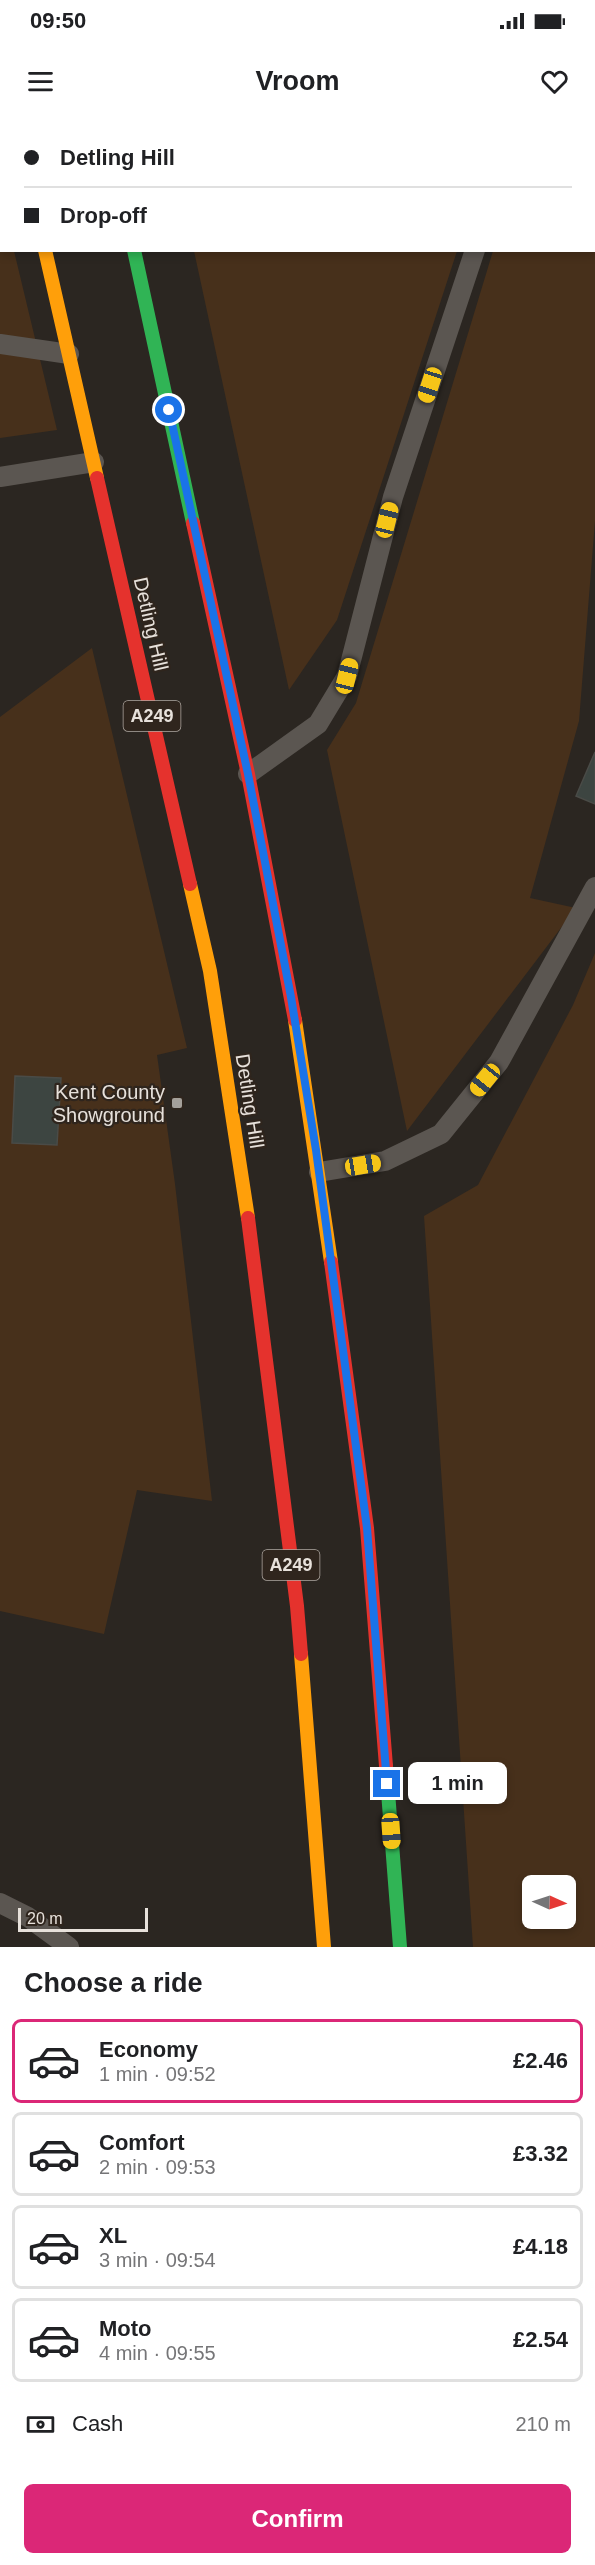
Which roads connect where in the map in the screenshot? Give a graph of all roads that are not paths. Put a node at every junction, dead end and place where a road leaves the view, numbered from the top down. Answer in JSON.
{"nodes":[{"id":1,"x":45,"y":252,"type":"edge"},
{"id":2,"x":134,"y":252,"type":"edge"},
{"id":3,"x":474,"y":252,"type":"edge"},
{"id":4,"x":0,"y":344,"type":"edge"},
{"id":5,"x":69,"y":354,"type":"junction"},
{"id":6,"x":94,"y":462,"type":"junction"},
{"id":7,"x":0,"y":477,"type":"edge"},
{"id":8,"x":248,"y":774,"type":"junction"},
{"id":9,"x":595,"y":887,"type":"edge"},
{"id":10,"x":319,"y":1172,"type":"junction"},
{"id":11,"x":0,"y":1903,"type":"edge"},
{"id":12,"x":69,"y":1947,"type":"edge"},
{"id":13,"x":324,"y":1947,"type":"edge"},
{"id":14,"x":400,"y":1947,"type":"edge"}],
"edges":[{"from":1,"to":5,"type":"highway","name":"Detling Hill","number":"A249"},
{"from":2,"to":8,"type":"highway"},
{"from":3,"to":8,"type":"lane"},
{"from":4,"to":5,"type":"lane"},
{"from":5,"to":6,"type":"highway","name":"Detling Hill","number":"A249"},
{"from":6,"to":7,"type":"lane"},
{"from":6,"to":13,"type":"highway","name":"Detling Hill","number":"A249"},
{"from":8,"to":10,"type":"highway"},
{"from":9,"to":10,"type":"lane"},
{"from":10,"to":14,"type":"highway"},
{"from":11,"to":12,"type":"lane"}]}
